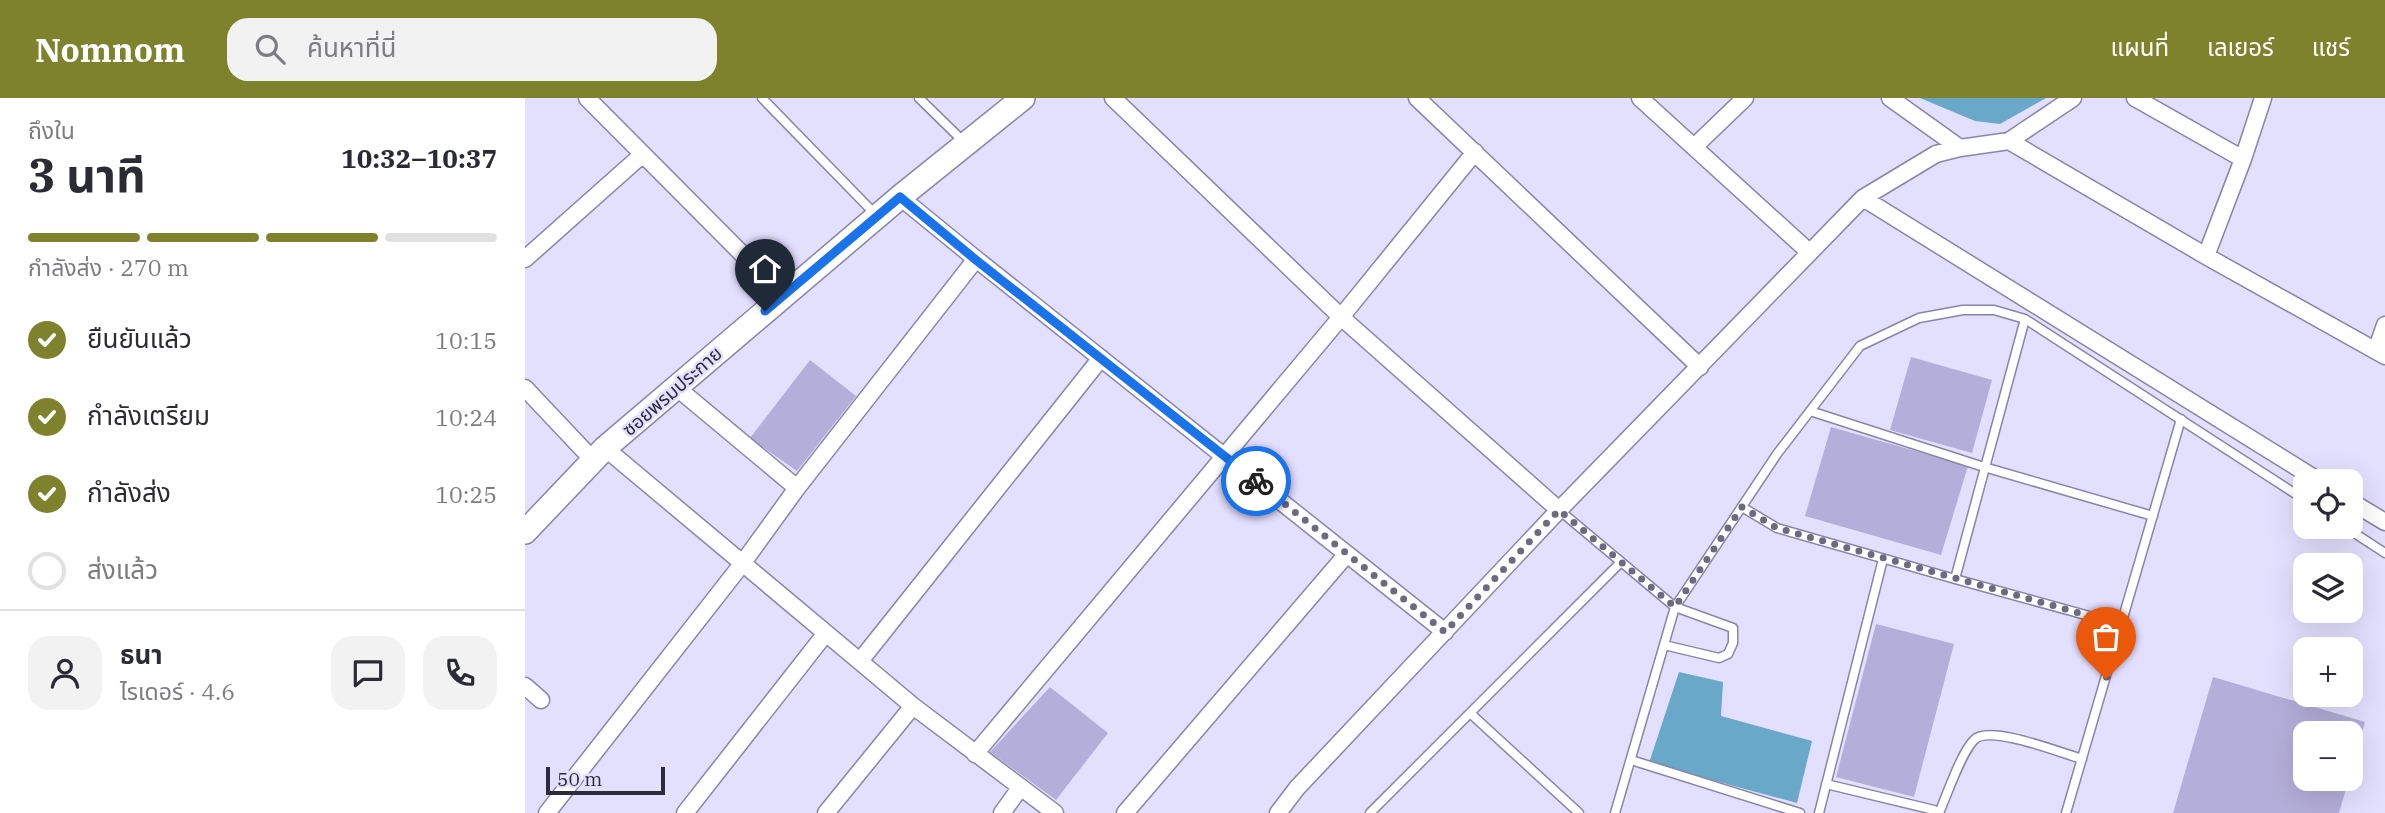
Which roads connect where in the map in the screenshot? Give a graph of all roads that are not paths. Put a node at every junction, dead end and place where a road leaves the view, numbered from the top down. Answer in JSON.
{"nodes":[{"id":1,"x":587,"y":98,"type":"edge"},
{"id":2,"x":762,"y":98,"type":"edge"},
{"id":3,"x":919,"y":98,"type":"edge"},
{"id":4,"x":1023,"y":98,"type":"edge"},
{"id":5,"x":1113,"y":98,"type":"edge"},
{"id":6,"x":1417,"y":98,"type":"edge"},
{"id":7,"x":1640,"y":98,"type":"edge"},
{"id":8,"x":1745,"y":98,"type":"edge"},
{"id":9,"x":1890,"y":98,"type":"edge"},
{"id":10,"x":2073,"y":98,"type":"edge"},
{"id":11,"x":2135,"y":98,"type":"edge"},
{"id":12,"x":2263,"y":98,"type":"edge"},
{"id":13,"x":2009,"y":141,"type":"junction"},
{"id":14,"x":966,"y":144,"type":"junction"},
{"id":15,"x":1695,"y":147,"type":"junction"},
{"id":16,"x":1960,"y":148,"type":"junction"},
{"id":17,"x":1475,"y":152,"type":"junction"},
{"id":18,"x":643,"y":154,"type":"junction"},
{"id":19,"x":2243,"y":159,"type":"junction"},
{"id":20,"x":900,"y":197,"type":"junction"},
{"id":21,"x":1863,"y":198,"type":"junction"},
{"id":22,"x":877,"y":216,"type":"junction"},
{"id":23,"x":1808,"y":251,"type":"junction"},
{"id":24,"x":2206,"y":256,"type":"junction"},
{"id":25,"x":525,"y":259,"type":"edge"},
{"id":26,"x":976,"y":260,"type":"junction"},
{"id":27,"x":783,"y":295,"type":"junction"},
{"id":28,"x":1341,"y":317,"type":"junction"},
{"id":29,"x":2025,"y":319,"type":"junction"},
{"id":30,"x":2385,"y":325,"type":"edge"},
{"id":31,"x":2380,"y":353,"type":"edge"},
{"id":32,"x":1101,"y":358,"type":"junction"},
{"id":33,"x":1700,"y":367,"type":"junction"},
{"id":34,"x":676,"y":387,"type":"junction"},
{"id":35,"x":525,"y":388,"type":"edge"},
{"id":36,"x":1810,"y":411,"type":"junction"},
{"id":37,"x":2181,"y":419,"type":"junction"},
{"id":38,"x":599,"y":454,"type":"junction"},
{"id":39,"x":1225,"y":456,"type":"junction"},
{"id":40,"x":1984,"y":467,"type":"junction"},
{"id":41,"x":2300,"y":469,"type":"edge"},
{"id":42,"x":797,"y":488,"type":"junction"},
{"id":43,"x":2293,"y":492,"type":"edge"},
{"id":44,"x":1742,"y":507,"type":"junction"},
{"id":45,"x":2363,"y":509,"type":"edge"},
{"id":46,"x":1559,"y":510,"type":"junction"},
{"id":47,"x":2153,"y":516,"type":"junction"},
{"id":48,"x":2385,"y":522,"type":"edge"},
{"id":49,"x":525,"y":533,"type":"edge"},
{"id":50,"x":2363,"y":539,"type":"edge"},
{"id":51,"x":2385,"y":553,"type":"edge"},
{"id":52,"x":1347,"y":554,"type":"junction"},
{"id":53,"x":1883,"y":559,"type":"junction"},
{"id":54,"x":1621,"y":562,"type":"junction"},
{"id":55,"x":742,"y":564,"type":"junction"},
{"id":56,"x":1955,"y":579,"type":"junction"},
{"id":57,"x":1675,"y":607,"type":"junction"},
{"id":58,"x":2122,"y":625,"type":"junction"},
{"id":59,"x":1445,"y":632,"type":"junction"},
{"id":60,"x":826,"y":633,"type":"junction"},
{"id":61,"x":1664,"y":645,"type":"junction"},
{"id":62,"x":860,"y":661,"type":"junction"},
{"id":63,"x":525,"y":686,"type":"edge"},
{"id":64,"x":541,"y":700,"type":"dead end"},
{"id":65,"x":913,"y":706,"type":"junction"},
{"id":66,"x":1470,"y":713,"type":"junction"},
{"id":67,"x":975,"y":754,"type":"junction"},
{"id":68,"x":2082,"y":759,"type":"junction"},
{"id":69,"x":1631,"y":760,"type":"junction"},
{"id":70,"x":1826,"y":783,"type":"junction"},
{"id":71,"x":1020,"y":788,"type":"junction"},
{"id":72,"x":547,"y":813,"type":"edge"},
{"id":73,"x":685,"y":813,"type":"edge"},
{"id":74,"x":826,"y":813,"type":"edge"},
{"id":75,"x":1002,"y":813,"type":"edge"},
{"id":76,"x":1055,"y":813,"type":"edge"},
{"id":77,"x":1125,"y":813,"type":"edge"},
{"id":78,"x":1278,"y":813,"type":"edge"},
{"id":79,"x":1370,"y":813,"type":"edge"},
{"id":80,"x":1579,"y":813,"type":"edge"},
{"id":81,"x":1615,"y":813,"type":"edge"},
{"id":82,"x":1800,"y":813,"type":"edge"},
{"id":83,"x":1819,"y":813,"type":"edge"},
{"id":84,"x":1938,"y":813,"type":"edge"},
{"id":85,"x":2066,"y":813,"type":"edge"}],
"edges":[{"from":1,"to":18,"type":"street"},
{"from":2,"to":22,"type":"lane"},
{"from":3,"to":14,"type":"lane"},
{"from":4,"to":14,"type":"street","name":"ซอยพรมประกาย"},
{"from":5,"to":28,"type":"street"},
{"from":6,"to":17,"type":"street"},
{"from":7,"to":15,"type":"street"},
{"from":8,"to":15,"type":"street"},
{"from":9,"to":16,"type":"street"},
{"from":10,"to":13,"type":"street"},
{"from":11,"to":19,"type":"street"},
{"from":12,"to":19,"type":"street"},
{"from":13,"to":16,"type":"street"},
{"from":13,"to":24,"type":"street"},
{"from":14,"to":20,"type":"street","name":"ซอยพรมประกาย"},
{"from":15,"to":23,"type":"street"},
{"from":16,"to":21,"type":"street"},
{"from":17,"to":28,"type":"street"},
{"from":17,"to":33,"type":"street"},
{"from":18,"to":25,"type":"street"},
{"from":18,"to":27,"type":"street"},
{"from":19,"to":24,"type":"street"},
{"from":20,"to":22,"type":"street","name":"ซอยพรมประกาย"},
{"from":20,"to":26,"type":"street"},
{"from":21,"to":23,"type":"street"},
{"from":21,"to":41,"type":"street"},
{"from":22,"to":27,"type":"street","name":"ซอยพรมประกาย"},
{"from":23,"to":33,"type":"street"},
{"from":24,"to":31,"type":"street"},
{"from":26,"to":32,"type":"street"},
{"from":26,"to":42,"type":"street"},
{"from":27,"to":34,"type":"street","name":"ซอยพรมประกาย"},
{"from":28,"to":39,"type":"street"},
{"from":28,"to":46,"type":"street"},
{"from":29,"to":36,"type":"lane"},
{"from":29,"to":37,"type":"lane"},
{"from":29,"to":40,"type":"lane"},
{"from":30,"to":31,"type":"street"},
{"from":32,"to":39,"type":"street"},
{"from":32,"to":62,"type":"street"},
{"from":33,"to":46,"type":"street"},
{"from":34,"to":38,"type":"street","name":"ซอยพรมประกาย"},
{"from":34,"to":42,"type":"street"},
{"from":35,"to":38,"type":"street"},
{"from":36,"to":40,"type":"lane"},
{"from":36,"to":44,"type":"lane"},
{"from":37,"to":43,"type":"lane"},
{"from":37,"to":47,"type":"lane"},
{"from":38,"to":49,"type":"street","name":"ซอยพรมประกาย"},
{"from":38,"to":55,"type":"street"},
{"from":39,"to":52,"type":"street"},
{"from":39,"to":67,"type":"street"},
{"from":40,"to":47,"type":"lane"},
{"from":40,"to":56,"type":"lane"},
{"from":42,"to":55,"type":"street"},
{"from":44,"to":53,"type":"lane"},
{"from":44,"to":57,"type":"lane"},
{"from":45,"to":48,"type":"street"},
{"from":46,"to":54,"type":"lane"},
{"from":46,"to":59,"type":"street"},
{"from":47,"to":58,"type":"lane"},
{"from":50,"to":51,"type":"lane"},
{"from":52,"to":59,"type":"street"},
{"from":52,"to":77,"type":"street"},
{"from":53,"to":56,"type":"lane"},
{"from":53,"to":70,"type":"lane"},
{"from":54,"to":57,"type":"lane"},
{"from":54,"to":66,"type":"lane"},
{"from":55,"to":60,"type":"street"},
{"from":55,"to":72,"type":"street"},
{"from":56,"to":58,"type":"lane"},
{"from":57,"to":61,"type":"lane"},
{"from":57,"to":61,"type":"lane"},
{"from":58,"to":68,"type":"lane"},
{"from":59,"to":78,"type":"street"},
{"from":60,"to":62,"type":"street"},
{"from":60,"to":73,"type":"street"},
{"from":61,"to":69,"type":"lane"},
{"from":62,"to":65,"type":"street"},
{"from":63,"to":64,"type":"street"},
{"from":65,"to":67,"type":"street"},
{"from":65,"to":74,"type":"street"},
{"from":66,"to":79,"type":"lane"},
{"from":66,"to":80,"type":"lane"},
{"from":67,"to":71,"type":"street"},
{"from":68,"to":84,"type":"lane"},
{"from":68,"to":85,"type":"lane"},
{"from":69,"to":81,"type":"lane"},
{"from":69,"to":82,"type":"lane"},
{"from":70,"to":83,"type":"lane"},
{"from":70,"to":84,"type":"lane"},
{"from":71,"to":75,"type":"street"},
{"from":71,"to":76,"type":"street"}]}
